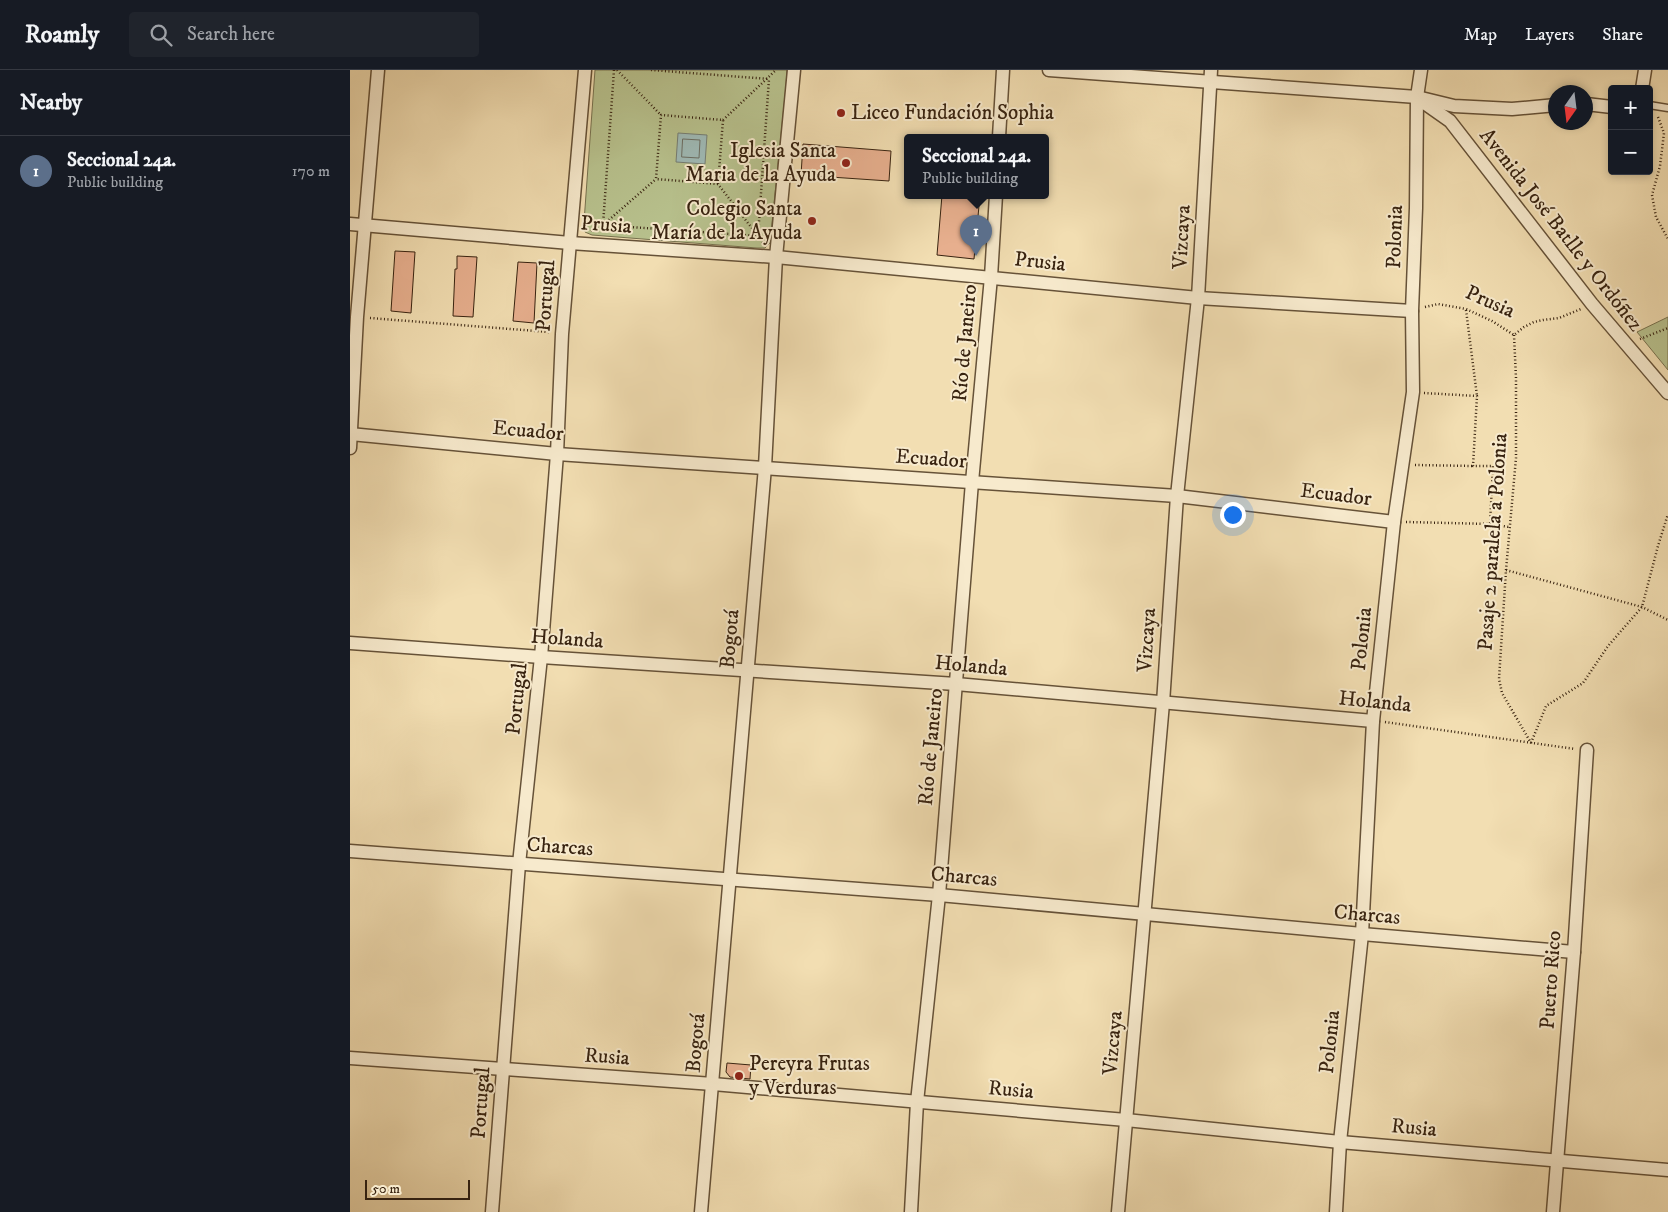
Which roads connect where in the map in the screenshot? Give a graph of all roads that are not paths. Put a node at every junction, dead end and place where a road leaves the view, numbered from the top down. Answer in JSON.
{"nodes":[{"id":1,"x":378,"y":70,"type":"edge"},
{"id":2,"x":585,"y":70,"type":"edge"},
{"id":3,"x":794,"y":70,"type":"edge"},
{"id":4,"x":1003,"y":70,"type":"edge"},
{"id":5,"x":1049,"y":70,"type":"edge"},
{"id":6,"x":1421,"y":70,"type":"edge"},
{"id":7,"x":1645,"y":70,"type":"edge"},
{"id":8,"x":1211,"y":76,"type":"edge"},
{"id":9,"x":1643,"y":85,"type":"edge"},
{"id":10,"x":1417,"y":97,"type":"junction"},
{"id":11,"x":1593,"y":105,"type":"edge"},
{"id":12,"x":1548,"y":106,"type":"edge"},
{"id":13,"x":1608,"y":106,"type":"edge"},
{"id":14,"x":1653,"y":106,"type":"edge"},
{"id":15,"x":1668,"y":108,"type":"edge"},
{"id":16,"x":999,"y":134,"type":"edge"},
{"id":17,"x":996,"y":199,"type":"edge"},
{"id":18,"x":350,"y":224,"type":"edge"},
{"id":19,"x":366,"y":225,"type":"junction"},
{"id":20,"x":570,"y":243,"type":"junction"},
{"id":21,"x":776,"y":257,"type":"junction"},
{"id":22,"x":991,"y":277,"type":"junction"},
{"id":23,"x":1198,"y":298,"type":"junction"},
{"id":24,"x":1412,"y":311,"type":"junction"},
{"id":25,"x":1668,"y":393,"type":"edge"},
{"id":26,"x":350,"y":434,"type":"edge"},
{"id":27,"x":350,"y":448,"type":"edge"},
{"id":28,"x":557,"y":454,"type":"junction"},
{"id":29,"x":765,"y":467,"type":"junction"},
{"id":30,"x":972,"y":482,"type":"junction"},
{"id":31,"x":1177,"y":496,"type":"junction"},
{"id":32,"x":1394,"y":522,"type":"junction"},
{"id":33,"x":350,"y":643,"type":"edge"},
{"id":34,"x":541,"y":657,"type":"junction"},
{"id":35,"x":748,"y":671,"type":"junction"},
{"id":36,"x":956,"y":684,"type":"junction"},
{"id":37,"x":1162,"y":703,"type":"junction"},
{"id":38,"x":1374,"y":721,"type":"junction"},
{"id":39,"x":1587,"y":750,"type":"road end"},
{"id":40,"x":350,"y":852,"type":"edge"},
{"id":41,"x":519,"y":864,"type":"junction"},
{"id":42,"x":730,"y":879,"type":"junction"},
{"id":43,"x":939,"y":895,"type":"junction"},
{"id":44,"x":1145,"y":915,"type":"junction"},
{"id":45,"x":1362,"y":934,"type":"junction"},
{"id":46,"x":1574,"y":952,"type":"junction"},
{"id":47,"x":350,"y":1058,"type":"edge"},
{"id":48,"x":503,"y":1069,"type":"junction"},
{"id":49,"x":713,"y":1084,"type":"junction"},
{"id":50,"x":917,"y":1102,"type":"junction"},
{"id":51,"x":1126,"y":1120,"type":"junction"},
{"id":52,"x":1340,"y":1142,"type":"junction"},
{"id":53,"x":1557,"y":1160,"type":"junction"},
{"id":54,"x":1668,"y":1170,"type":"edge"},
{"id":55,"x":492,"y":1212,"type":"edge"},
{"id":56,"x":701,"y":1212,"type":"edge"},
{"id":57,"x":911,"y":1212,"type":"edge"},
{"id":58,"x":1118,"y":1212,"type":"edge"},
{"id":59,"x":1336,"y":1212,"type":"edge"},
{"id":60,"x":1553,"y":1212,"type":"edge"}],
"edges":[{"from":1,"to":19,"type":"street"},
{"from":2,"to":20,"type":"street","name":"Portugal"},
{"from":3,"to":21,"type":"street","name":"Bogotá"},
{"from":4,"to":16,"type":"street"},
{"from":5,"to":8,"type":"street"},
{"from":6,"to":10,"type":"street","name":"Polonia"},
{"from":7,"to":9,"type":"street"},
{"from":8,"to":10,"type":"street"},
{"from":8,"to":23,"type":"street","name":"Vizcaya"},
{"from":10,"to":12,"type":"street"},
{"from":10,"to":24,"type":"street","name":"Polonia"},
{"from":10,"to":25,"type":"street","name":"Avenida José Batlle y Ordóñez"},
{"from":11,"to":13,"type":"street"},
{"from":14,"to":15,"type":"lane"},
{"from":17,"to":22,"type":"street","name":"Río de Janeiro"},
{"from":18,"to":19,"type":"street","name":"Prusia"},
{"from":19,"to":20,"type":"street","name":"Prusia"},
{"from":19,"to":26,"type":"street"},
{"from":20,"to":21,"type":"street","name":"Prusia"},
{"from":20,"to":28,"type":"street","name":"Portugal"},
{"from":21,"to":22,"type":"street","name":"Prusia"},
{"from":21,"to":29,"type":"street","name":"Bogotá"},
{"from":22,"to":23,"type":"street","name":"Prusia"},
{"from":22,"to":30,"type":"street","name":"Río de Janeiro"},
{"from":23,"to":24,"type":"street","name":"Prusia"},
{"from":23,"to":31,"type":"street","name":"Vizcaya"},
{"from":24,"to":32,"type":"street","name":"Polonia"},
{"from":26,"to":27,"type":"street"},
{"from":26,"to":28,"type":"street","name":"Ecuador"},
{"from":28,"to":29,"type":"street","name":"Ecuador"},
{"from":28,"to":34,"type":"street","name":"Portugal"},
{"from":29,"to":30,"type":"street","name":"Ecuador"},
{"from":29,"to":35,"type":"street","name":"Bogotá"},
{"from":30,"to":31,"type":"street","name":"Ecuador"},
{"from":30,"to":36,"type":"street","name":"Río de Janeiro"},
{"from":31,"to":32,"type":"street","name":"Ecuador"},
{"from":31,"to":37,"type":"street","name":"Vizcaya"},
{"from":32,"to":38,"type":"street","name":"Polonia"},
{"from":33,"to":34,"type":"street","name":"Holanda"},
{"from":34,"to":35,"type":"street","name":"Holanda"},
{"from":34,"to":41,"type":"street","name":"Portugal"},
{"from":35,"to":36,"type":"street","name":"Holanda"},
{"from":35,"to":42,"type":"street","name":"Bogotá"},
{"from":36,"to":37,"type":"street","name":"Holanda"},
{"from":36,"to":43,"type":"street","name":"Río de Janeiro"},
{"from":37,"to":38,"type":"street","name":"Holanda"},
{"from":37,"to":44,"type":"street","name":"Vizcaya"},
{"from":38,"to":45,"type":"street","name":"Polonia"},
{"from":39,"to":46,"type":"street","name":"Puerto Rico"},
{"from":40,"to":41,"type":"street","name":"Charcas"},
{"from":41,"to":42,"type":"street","name":"Charcas"},
{"from":41,"to":48,"type":"street","name":"Portugal"},
{"from":42,"to":43,"type":"street","name":"Charcas"},
{"from":42,"to":49,"type":"street","name":"Bogotá"},
{"from":43,"to":44,"type":"street","name":"Charcas"},
{"from":43,"to":50,"type":"street","name":"Río de Janeiro"},
{"from":44,"to":45,"type":"street","name":"Charcas"},
{"from":44,"to":51,"type":"street","name":"Vizcaya"},
{"from":45,"to":46,"type":"street","name":"Charcas"},
{"from":45,"to":52,"type":"street","name":"Polonia"},
{"from":46,"to":53,"type":"street","name":"Puerto Rico"},
{"from":47,"to":48,"type":"street","name":"Rusia"},
{"from":48,"to":49,"type":"street","name":"Rusia"},
{"from":48,"to":55,"type":"street","name":"Portugal"},
{"from":49,"to":50,"type":"street","name":"Rusia"},
{"from":49,"to":56,"type":"street","name":"Bogotá"},
{"from":50,"to":51,"type":"street","name":"Rusia"},
{"from":50,"to":57,"type":"street","name":"Río de Janeiro"},
{"from":51,"to":52,"type":"street","name":"Rusia"},
{"from":51,"to":58,"type":"street","name":"Vizcaya"},
{"from":52,"to":53,"type":"street","name":"Rusia"},
{"from":52,"to":59,"type":"street","name":"Polonia"},
{"from":53,"to":54,"type":"street","name":"Rusia"},
{"from":53,"to":60,"type":"street","name":"Puerto Rico"}]}
